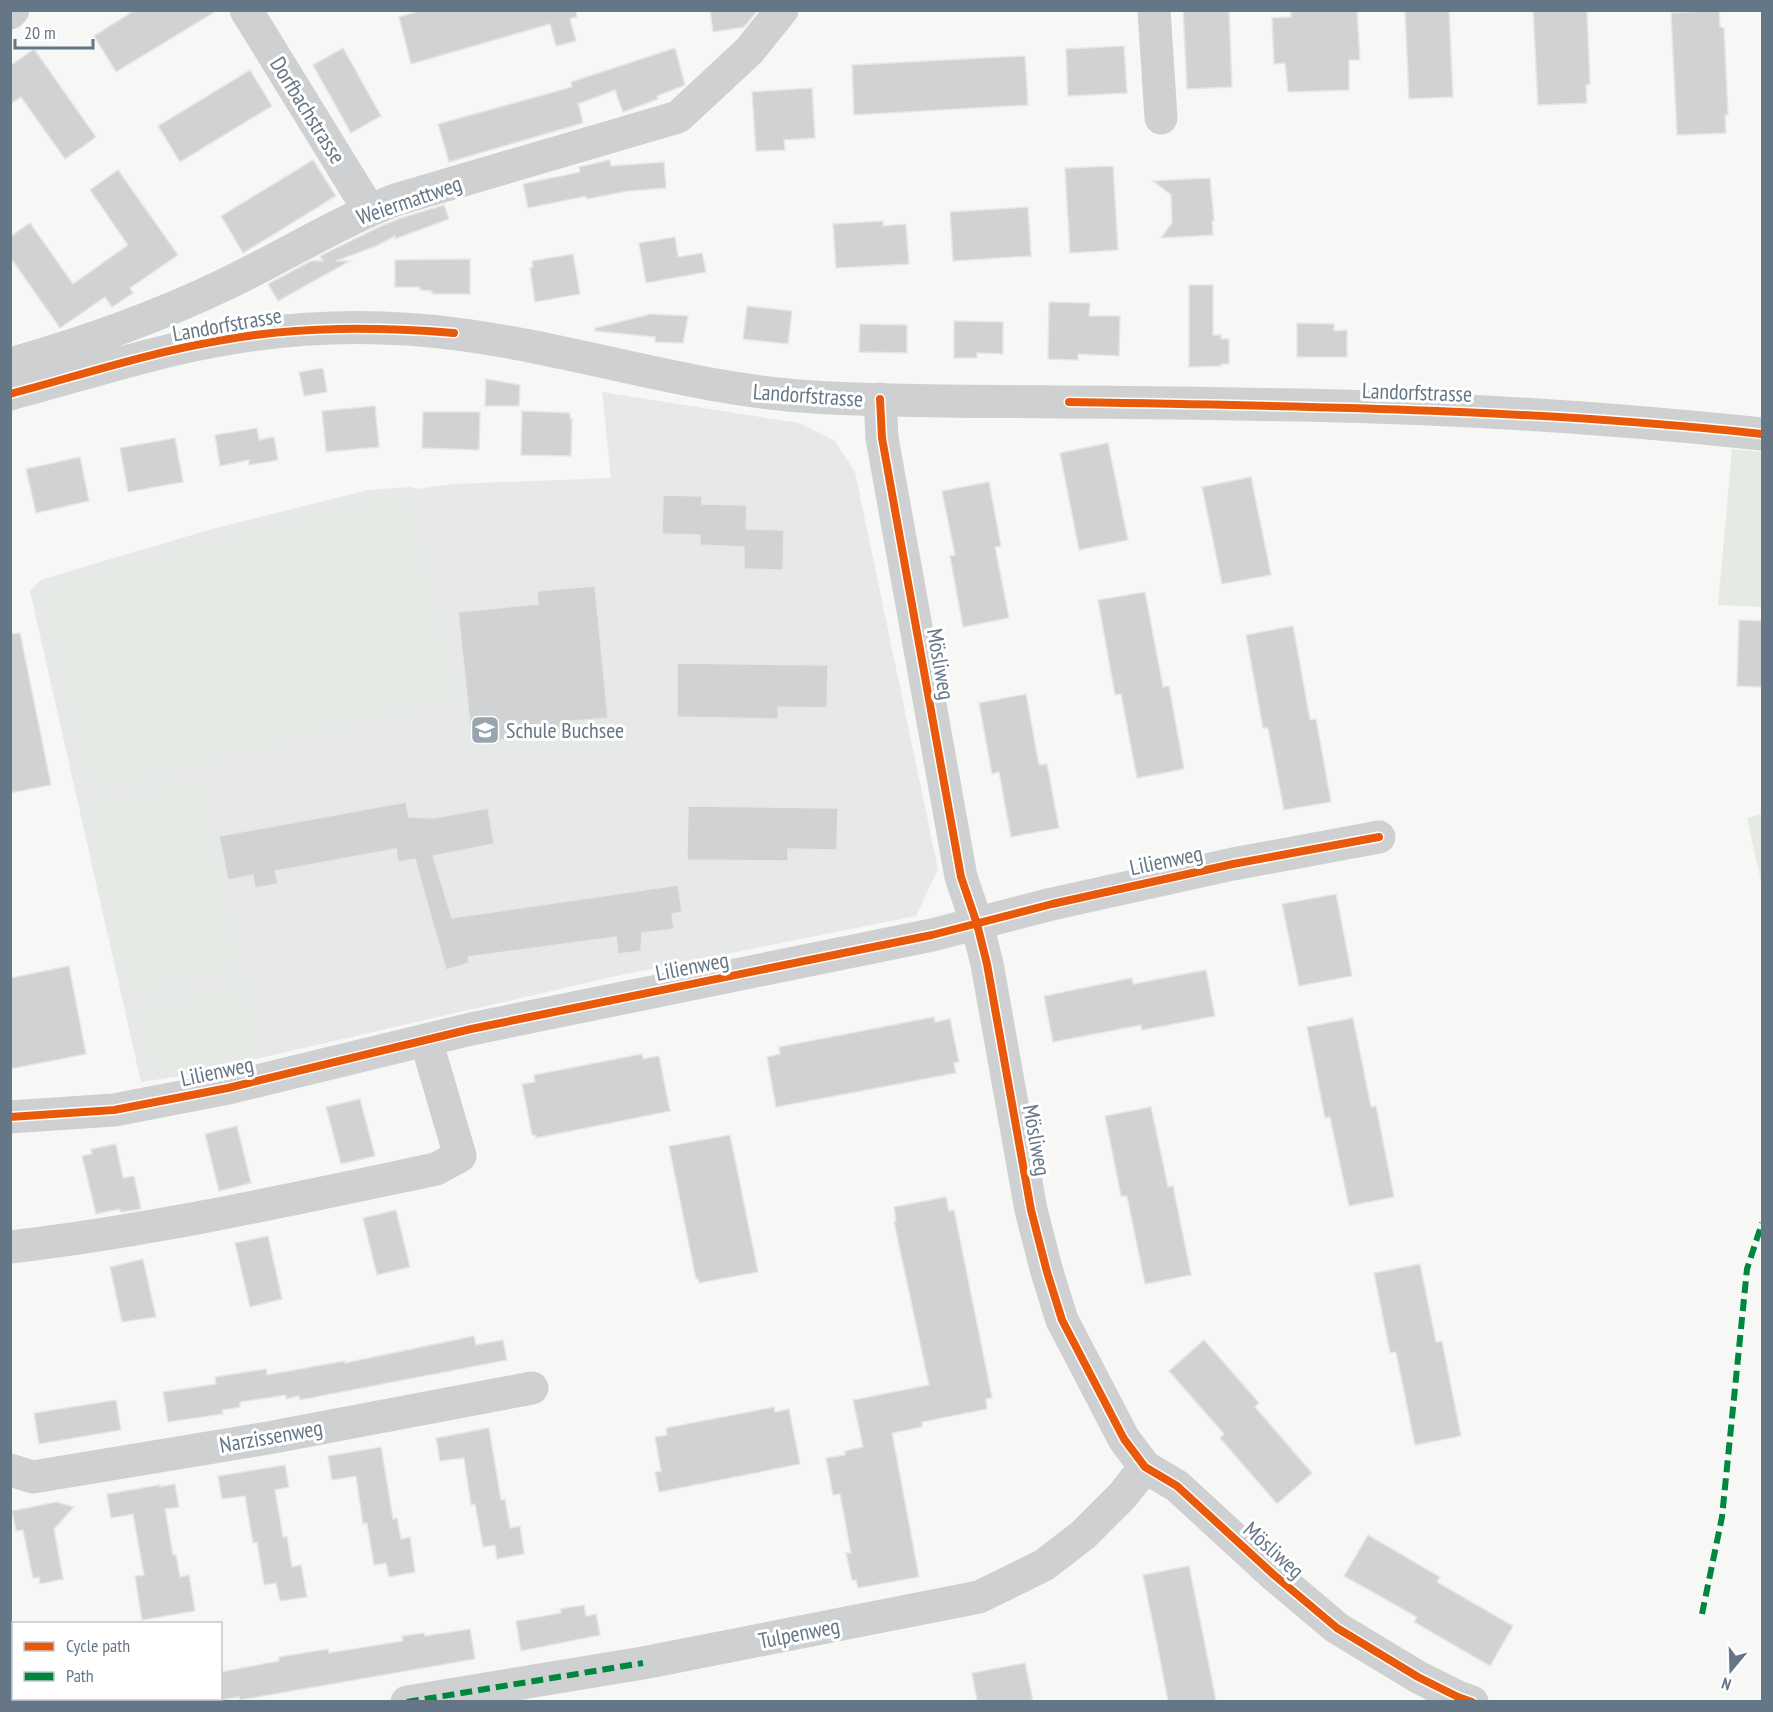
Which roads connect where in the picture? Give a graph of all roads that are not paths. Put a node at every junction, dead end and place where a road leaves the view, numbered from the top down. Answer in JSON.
{"nodes":[{"id":1,"x":246,"y":10,"type":"edge"},
{"id":2,"x":782,"y":10,"type":"edge"},
{"id":3,"x":1154,"y":10,"type":"edge"},
{"id":4,"x":1161,"y":118,"type":"dead end"},
{"id":5,"x":369,"y":210,"type":"junction"},
{"id":6,"x":10,"y":364,"type":"edge"},
{"id":7,"x":10,"y":394,"type":"edge"},
{"id":8,"x":880,"y":399,"type":"junction"},
{"id":9,"x":1762,"y":434,"type":"edge"},
{"id":10,"x":1379,"y":837,"type":"dead end"},
{"id":11,"x":977,"y":924,"type":"junction"},
{"id":12,"x":426,"y":1040,"type":"junction"},
{"id":13,"x":10,"y":1117,"type":"edge"},
{"id":14,"x":10,"y":1247,"type":"edge"},
{"id":15,"x":532,"y":1388,"type":"dead end"},
{"id":16,"x":1145,"y":1467,"type":"junction"},
{"id":17,"x":10,"y":1470,"type":"edge"},
{"id":18,"x":407,"y":1701,"type":"edge"},
{"id":19,"x":1472,"y":1701,"type":"edge"}],
"edges":[{"from":1,"to":5,"type":"street","name":"Dorfbachstrasse"},
{"from":2,"to":5,"type":"street","name":"Weiermattweg"},
{"from":3,"to":4,"type":"street"},
{"from":5,"to":6,"type":"street","name":"Weiermattweg"},
{"from":7,"to":8,"type":"street","name":"Landorfstrasse"},
{"from":8,"to":9,"type":"street","name":"Landorfstrasse"},
{"from":8,"to":11,"type":"street","name":"Mösliweg"},
{"from":10,"to":11,"type":"street","name":"Lilienweg"},
{"from":11,"to":12,"type":"street","name":"Lilienweg"},
{"from":11,"to":16,"type":"street","name":"Mösliweg"},
{"from":12,"to":13,"type":"street","name":"Lilienweg"},
{"from":12,"to":14,"type":"street"},
{"from":15,"to":17,"type":"street","name":"Narzissenweg"},
{"from":16,"to":18,"type":"street","name":"Tulpenweg"},
{"from":16,"to":19,"type":"street","name":"Mösliweg"}]}
